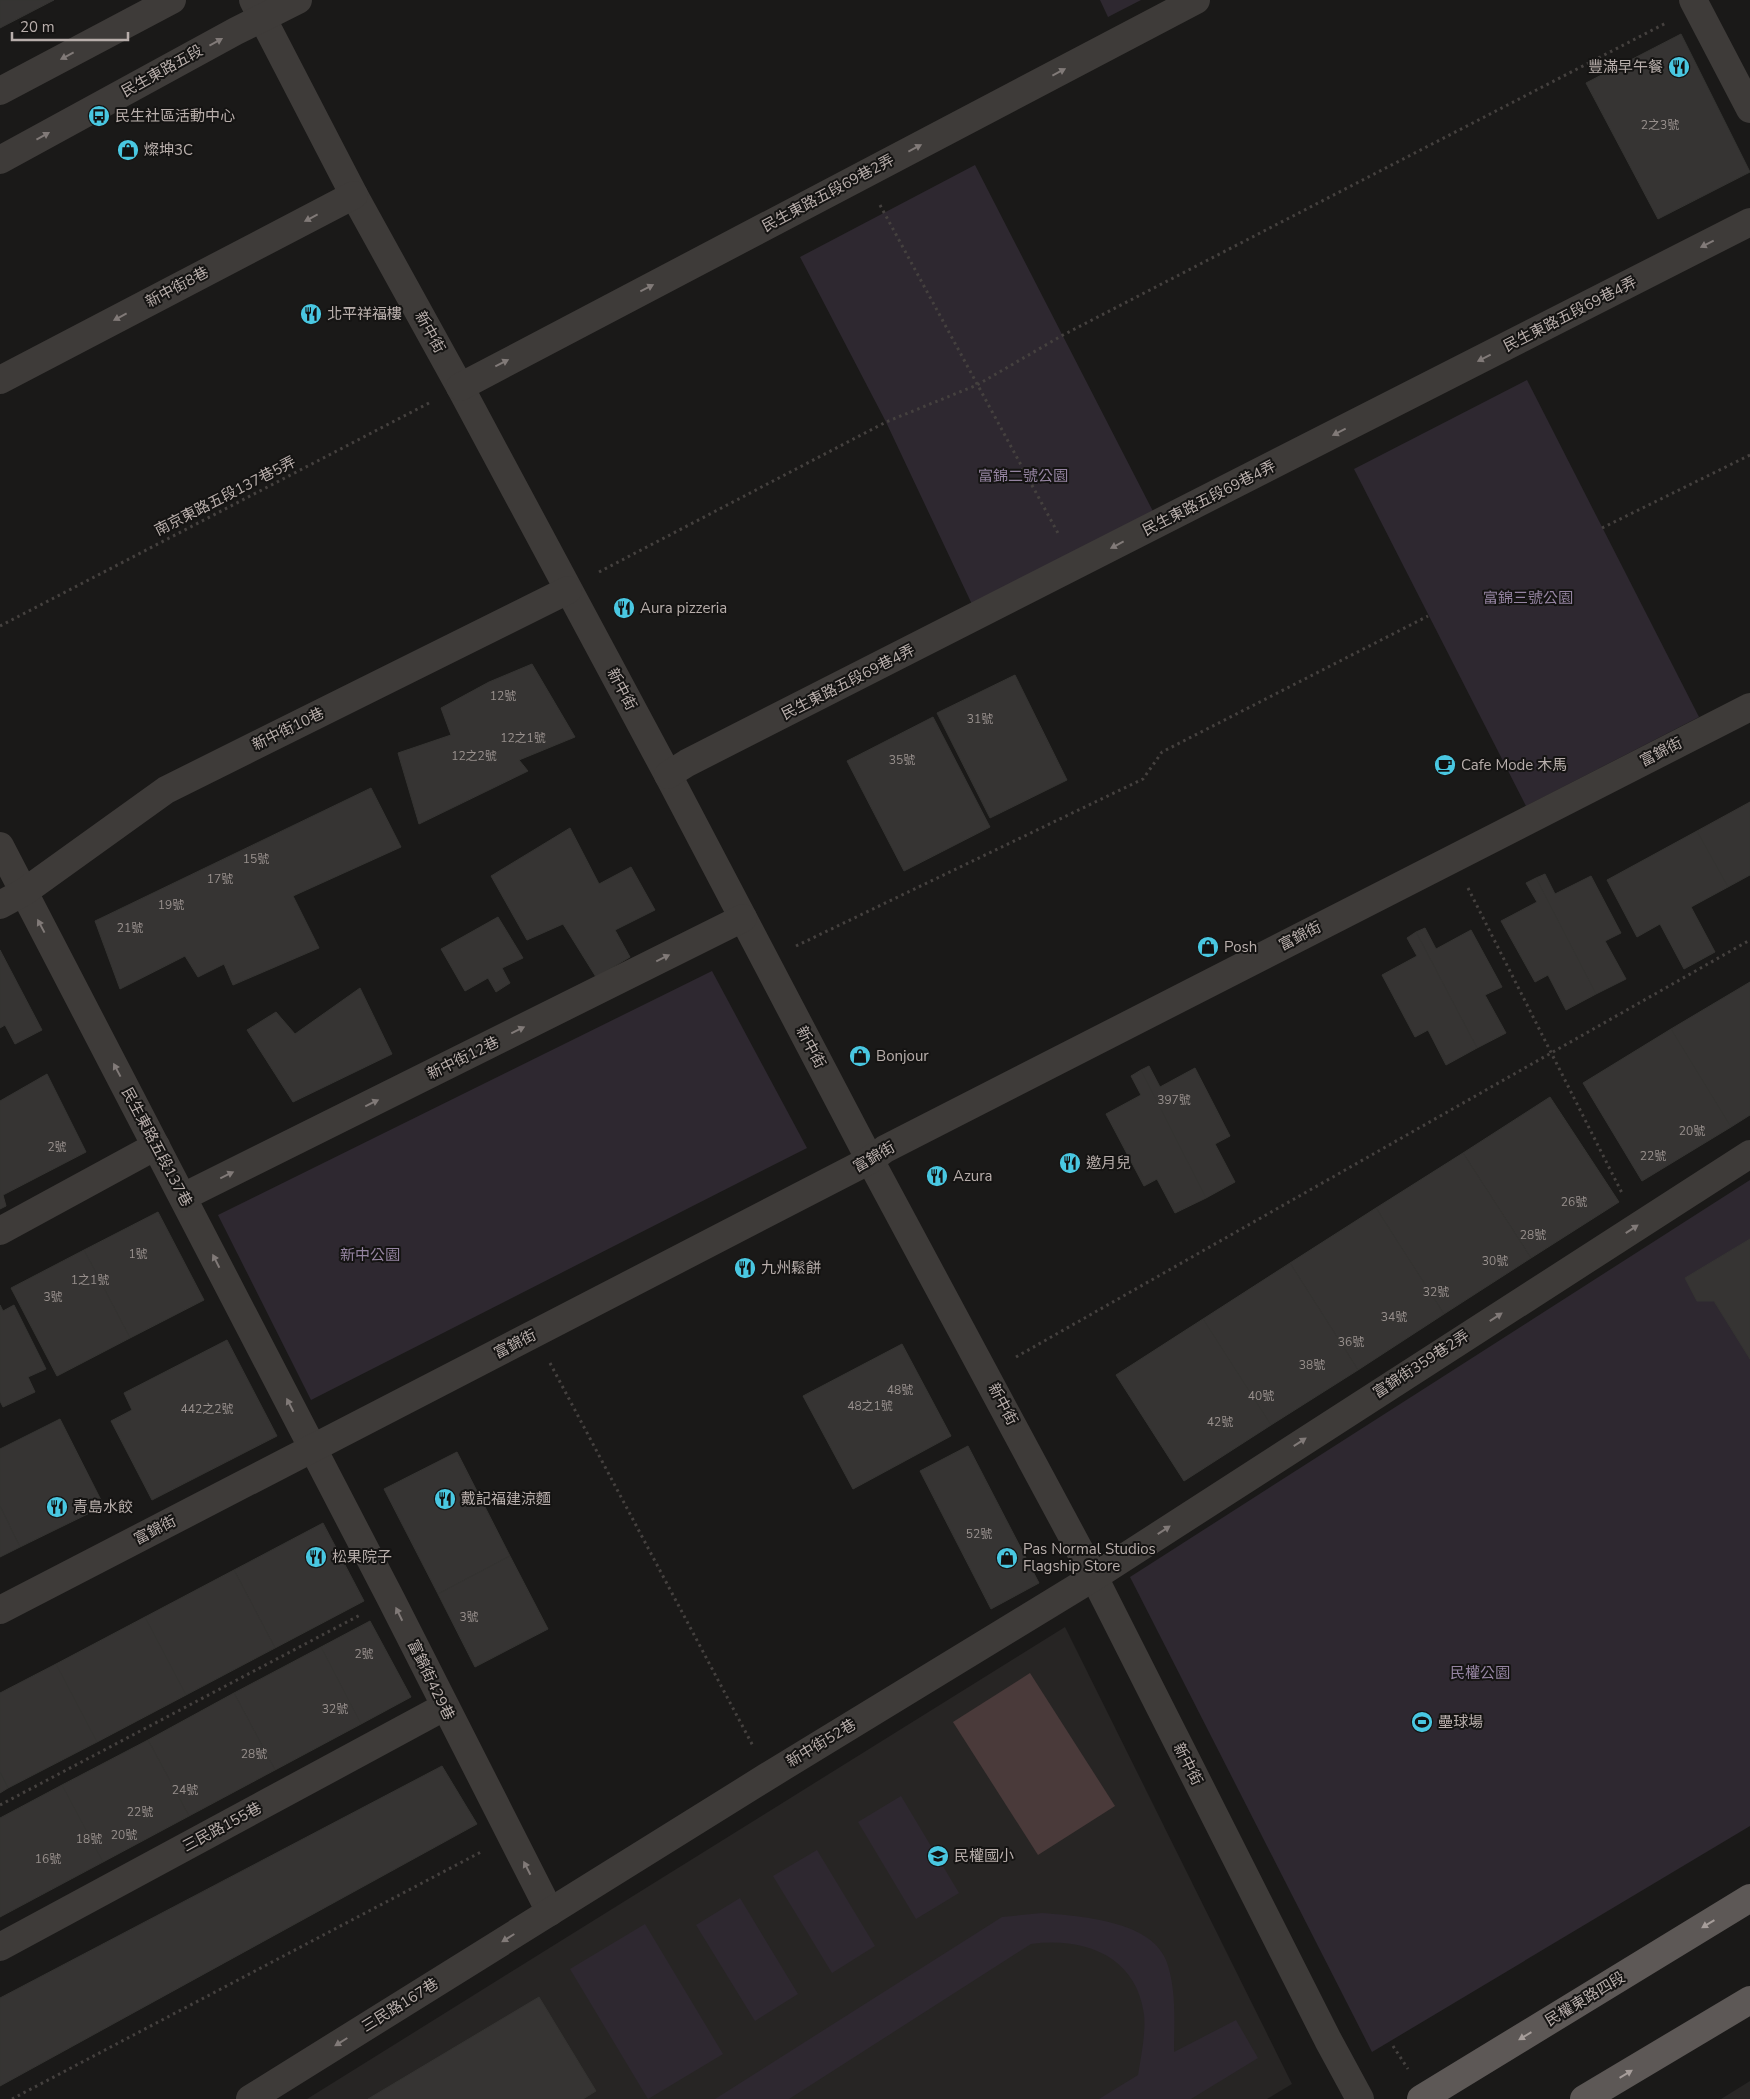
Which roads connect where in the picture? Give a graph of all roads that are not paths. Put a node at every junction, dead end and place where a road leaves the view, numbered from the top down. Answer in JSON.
{"nodes":[{"id":1,"x":172,"y":0,"type":"edge"},
{"id":2,"x":298,"y":0,"type":"edge"},
{"id":3,"x":1196,"y":0,"type":"edge"},
{"id":4,"x":1695,"y":3,"type":"edge"},
{"id":5,"x":257,"y":10,"type":"edge"},
{"id":6,"x":0,"y":91,"type":"edge"},
{"id":7,"x":1747,"y":96,"type":"edge"},
{"id":8,"x":0,"y":160,"type":"edge"},
{"id":9,"x":354,"y":195,"type":"junction"},
{"id":10,"x":1750,"y":222,"type":"edge"},
{"id":11,"x":0,"y":380,"type":"edge"},
{"id":12,"x":460,"y":387,"type":"junction"},
{"id":13,"x":568,"y":590,"type":"junction"},
{"id":14,"x":1750,"y":706,"type":"edge"},
{"id":15,"x":668,"y":776,"type":"junction"},
{"id":16,"x":0,"y":846,"type":"edge"},
{"id":17,"x":24,"y":892,"type":"junction"},
{"id":18,"x":0,"y":905,"type":"edge"},
{"id":19,"x":742,"y":918,"type":"junction"},
{"id":20,"x":156,"y":1146,"type":"junction"},
{"id":21,"x":1750,"y":1154,"type":"edge"},
{"id":22,"x":870,"y":1160,"type":"junction"},
{"id":23,"x":183,"y":1197,"type":"junction"},
{"id":24,"x":0,"y":1231,"type":"edge"},
{"id":25,"x":313,"y":1448,"type":"junction"},
{"id":26,"x":1094,"y":1577,"type":"junction"},
{"id":27,"x":0,"y":1610,"type":"edge"},
{"id":28,"x":444,"y":1707,"type":"junction"},
{"id":29,"x":1750,"y":1898,"type":"edge"},
{"id":30,"x":550,"y":1912,"type":"junction"},
{"id":31,"x":0,"y":1947,"type":"edge"},
{"id":32,"x":1750,"y":2000,"type":"edge"},
{"id":33,"x":250,"y":2099,"type":"edge"},
{"id":34,"x":1360,"y":2099,"type":"edge"},
{"id":35,"x":1421,"y":2099,"type":"edge"},
{"id":36,"x":1584,"y":2099,"type":"edge"}],
"edges":[{"from":1,"to":6,"type":"street","one_way":true},
{"from":2,"to":5,"type":"street","name":"民生東路五段"},
{"from":12,"to":3,"type":"street","name":"民生東路五段69巷2弄","one_way":true},
{"from":4,"to":7,"type":"street"},
{"from":8,"to":5,"type":"street","name":"民生東路五段","one_way":true},
{"from":5,"to":9,"type":"street","name":"新中街"},
{"from":9,"to":11,"type":"street","name":"新中街8巷","one_way":true},
{"from":9,"to":12,"type":"street","name":"新中街"},
{"from":10,"to":15,"type":"street","name":"民生東路五段69巷4弄","one_way":true},
{"from":12,"to":13,"type":"street","name":"新中街"},
{"from":13,"to":15,"type":"street","name":"新中街"},
{"from":13,"to":17,"type":"street","name":"新中街10巷"},
{"from":14,"to":22,"type":"street","name":"富錦街"},
{"from":15,"to":19,"type":"street","name":"新中街"},
{"from":16,"to":17,"type":"street","name":"民生東路五段137巷"},
{"from":17,"to":18,"type":"street","name":"新中街10巷"},
{"from":20,"to":17,"type":"street","name":"民生東路五段137巷","one_way":true},
{"from":19,"to":22,"type":"street","name":"新中街"},
{"from":23,"to":19,"type":"street","name":"新中街12巷","one_way":true},
{"from":20,"to":23,"type":"street","name":"民生東路五段137巷"},
{"from":20,"to":24,"type":"street"},
{"from":26,"to":21,"type":"street","name":"富錦街359巷2弄","one_way":true},
{"from":22,"to":25,"type":"street","name":"富錦街"},
{"from":22,"to":26,"type":"street","name":"新中街"},
{"from":25,"to":23,"type":"street","name":"民生東路五段137巷","one_way":true},
{"from":25,"to":27,"type":"street","name":"富錦街"},
{"from":28,"to":25,"type":"street","name":"富錦街429巷","one_way":true},
{"from":26,"to":30,"type":"street","name":"新中街52巷"},
{"from":26,"to":34,"type":"street","name":"新中街"},
{"from":30,"to":28,"type":"street","name":"富錦街429巷","one_way":true},
{"from":28,"to":31,"type":"street","name":"三民路155巷"},
{"from":29,"to":35,"type":"main road","name":"民權東路四段","one_way":true},
{"from":30,"to":33,"type":"street","name":"三民路167巷","one_way":true},
{"from":36,"to":32,"type":"main road","one_way":true}]}
